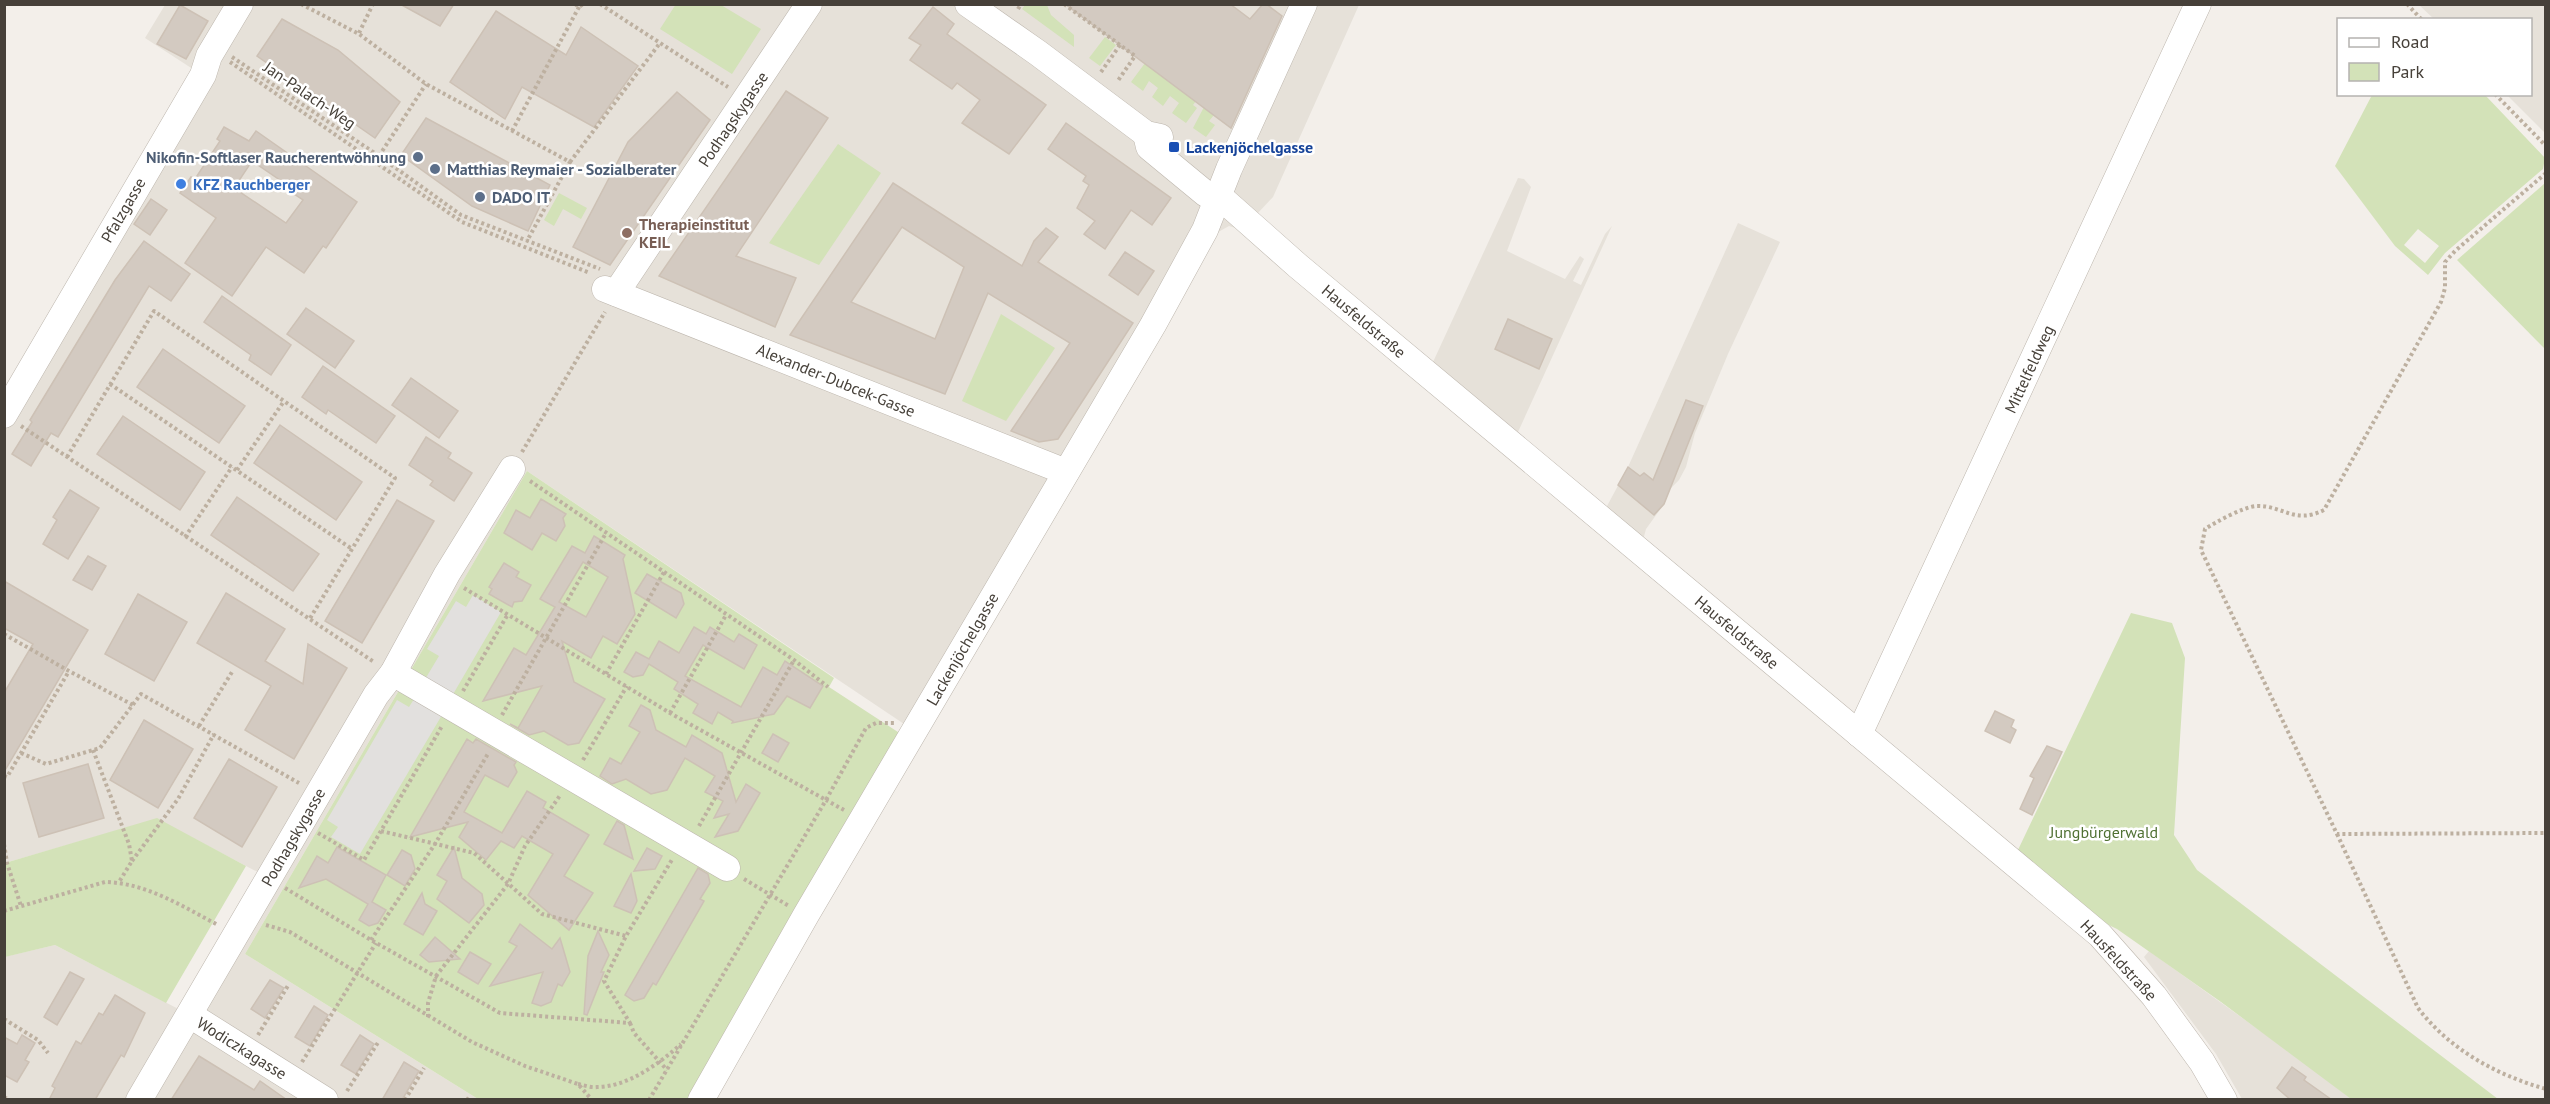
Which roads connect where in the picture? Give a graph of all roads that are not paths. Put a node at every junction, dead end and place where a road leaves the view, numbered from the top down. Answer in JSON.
{"nodes":[{"id":1,"x":810,"y":4,"type":"edge"},
{"id":2,"x":968,"y":4,"type":"edge"},
{"id":3,"x":1304,"y":4,"type":"edge"},
{"id":4,"x":2198,"y":4,"type":"edge"},
{"id":5,"x":236,"y":6,"type":"edge"},
{"id":6,"x":1003,"y":11,"type":"edge"},
{"id":7,"x":1218,"y":195,"type":"junction"},
{"id":8,"x":616,"y":287,"type":"joint"},
{"id":9,"x":8,"y":418,"type":"edge"},
{"id":10,"x":1066,"y":472,"type":"junction"},
{"id":11,"x":519,"y":474,"type":"road end"},
{"id":12,"x":393,"y":673,"type":"junction"},
{"id":13,"x":1859,"y":734,"type":"junction"},
{"id":14,"x":727,"y":868,"type":"road end"},
{"id":15,"x":190,"y":1015,"type":"junction"},
{"id":16,"x":336,"y":1095,"type":"edge"},
{"id":17,"x":139,"y":1100,"type":"edge"},
{"id":18,"x":701,"y":1100,"type":"edge"},
{"id":19,"x":2224,"y":1100,"type":"edge"}],
"edges":[{"from":1,"to":8,"type":"street","name":"Podhagskygasse"},
{"from":2,"to":6,"type":"street","name":"Hausfeldstraße"},
{"from":3,"to":7,"type":"street","name":"Lackenjöchelgasse"},
{"from":4,"to":13,"type":"street","name":"Mittelfeldweg"},
{"from":5,"to":9,"type":"street","name":"Pfalzgasse"},
{"from":6,"to":7,"type":"street","name":"Hausfeldstraße"},
{"from":7,"to":10,"type":"street","name":"Lackenjöchelgasse"},
{"from":7,"to":13,"type":"street","name":"Hausfeldstraße"},
{"from":8,"to":10,"type":"street","name":"Alexander-Dubcek-Gasse"},
{"from":10,"to":18,"type":"street","name":"Lackenjöchelgasse"},
{"from":11,"to":12,"type":"street","name":"Podhagskygasse"},
{"from":12,"to":14,"type":"street"},
{"from":12,"to":15,"type":"street","name":"Podhagskygasse"},
{"from":13,"to":19,"type":"street","name":"Hausfeldstraße"},
{"from":15,"to":16,"type":"street","name":"Wodiczkagasse"},
{"from":15,"to":17,"type":"street","name":"Podhagskygasse"}]}
